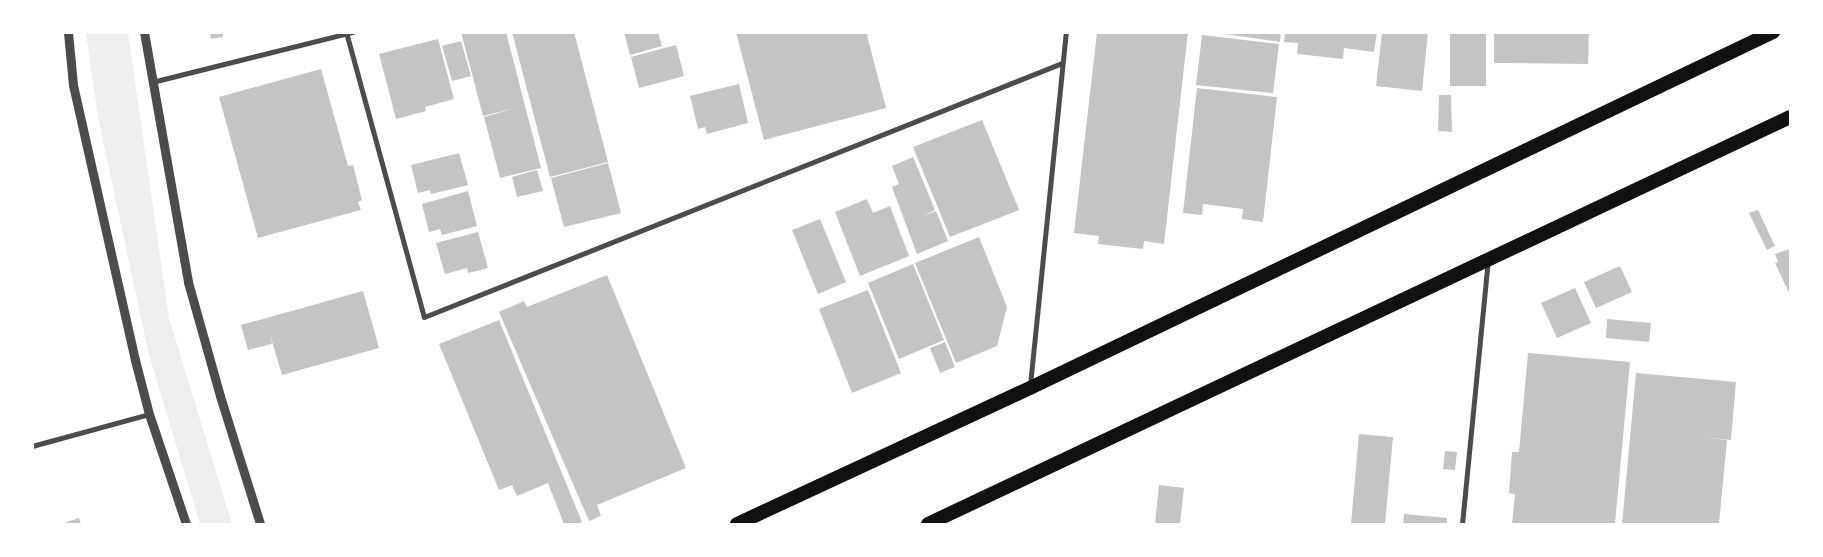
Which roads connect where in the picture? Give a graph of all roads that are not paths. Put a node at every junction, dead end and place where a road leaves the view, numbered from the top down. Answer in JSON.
{"nodes":[{"id":1,"x":68,"y":32,"type":"edge"},
{"id":2,"x":144,"y":32,"type":"edge"},
{"id":3,"x":353,"y":32,"type":"edge"},
{"id":4,"x":1066,"y":32,"type":"edge"},
{"id":5,"x":1773,"y":32,"type":"edge"},
{"id":6,"x":346,"y":33,"type":"edge"},
{"id":7,"x":1062,"y":63,"type":"junction"},
{"id":8,"x":152,"y":82,"type":"junction"},
{"id":9,"x":1790,"y":117,"type":"edge"},
{"id":10,"x":1488,"y":259,"type":"junction"},
{"id":11,"x":1030,"y":388,"type":"junction"},
{"id":12,"x":149,"y":414,"type":"junction"},
{"id":13,"x":32,"y":446,"type":"edge"},
{"id":14,"x":186,"y":524,"type":"edge"},
{"id":15,"x":260,"y":524,"type":"edge"},
{"id":16,"x":737,"y":524,"type":"edge"},
{"id":17,"x":928,"y":524,"type":"edge"},
{"id":18,"x":1462,"y":524,"type":"edge"}],
"edges":[{"from":1,"to":12,"type":"street"},
{"from":2,"to":8,"type":"street"},
{"from":3,"to":6,"type":"street"},
{"from":4,"to":7,"type":"street"},
{"from":5,"to":11,"type":"highway"},
{"from":6,"to":7,"type":"street"},
{"from":6,"to":8,"type":"street"},
{"from":7,"to":11,"type":"street"},
{"from":8,"to":15,"type":"street"},
{"from":9,"to":10,"type":"highway"},
{"from":10,"to":17,"type":"highway"},
{"from":10,"to":18,"type":"street"},
{"from":11,"to":16,"type":"highway"},
{"from":12,"to":13,"type":"street"},
{"from":12,"to":14,"type":"street"}]}
